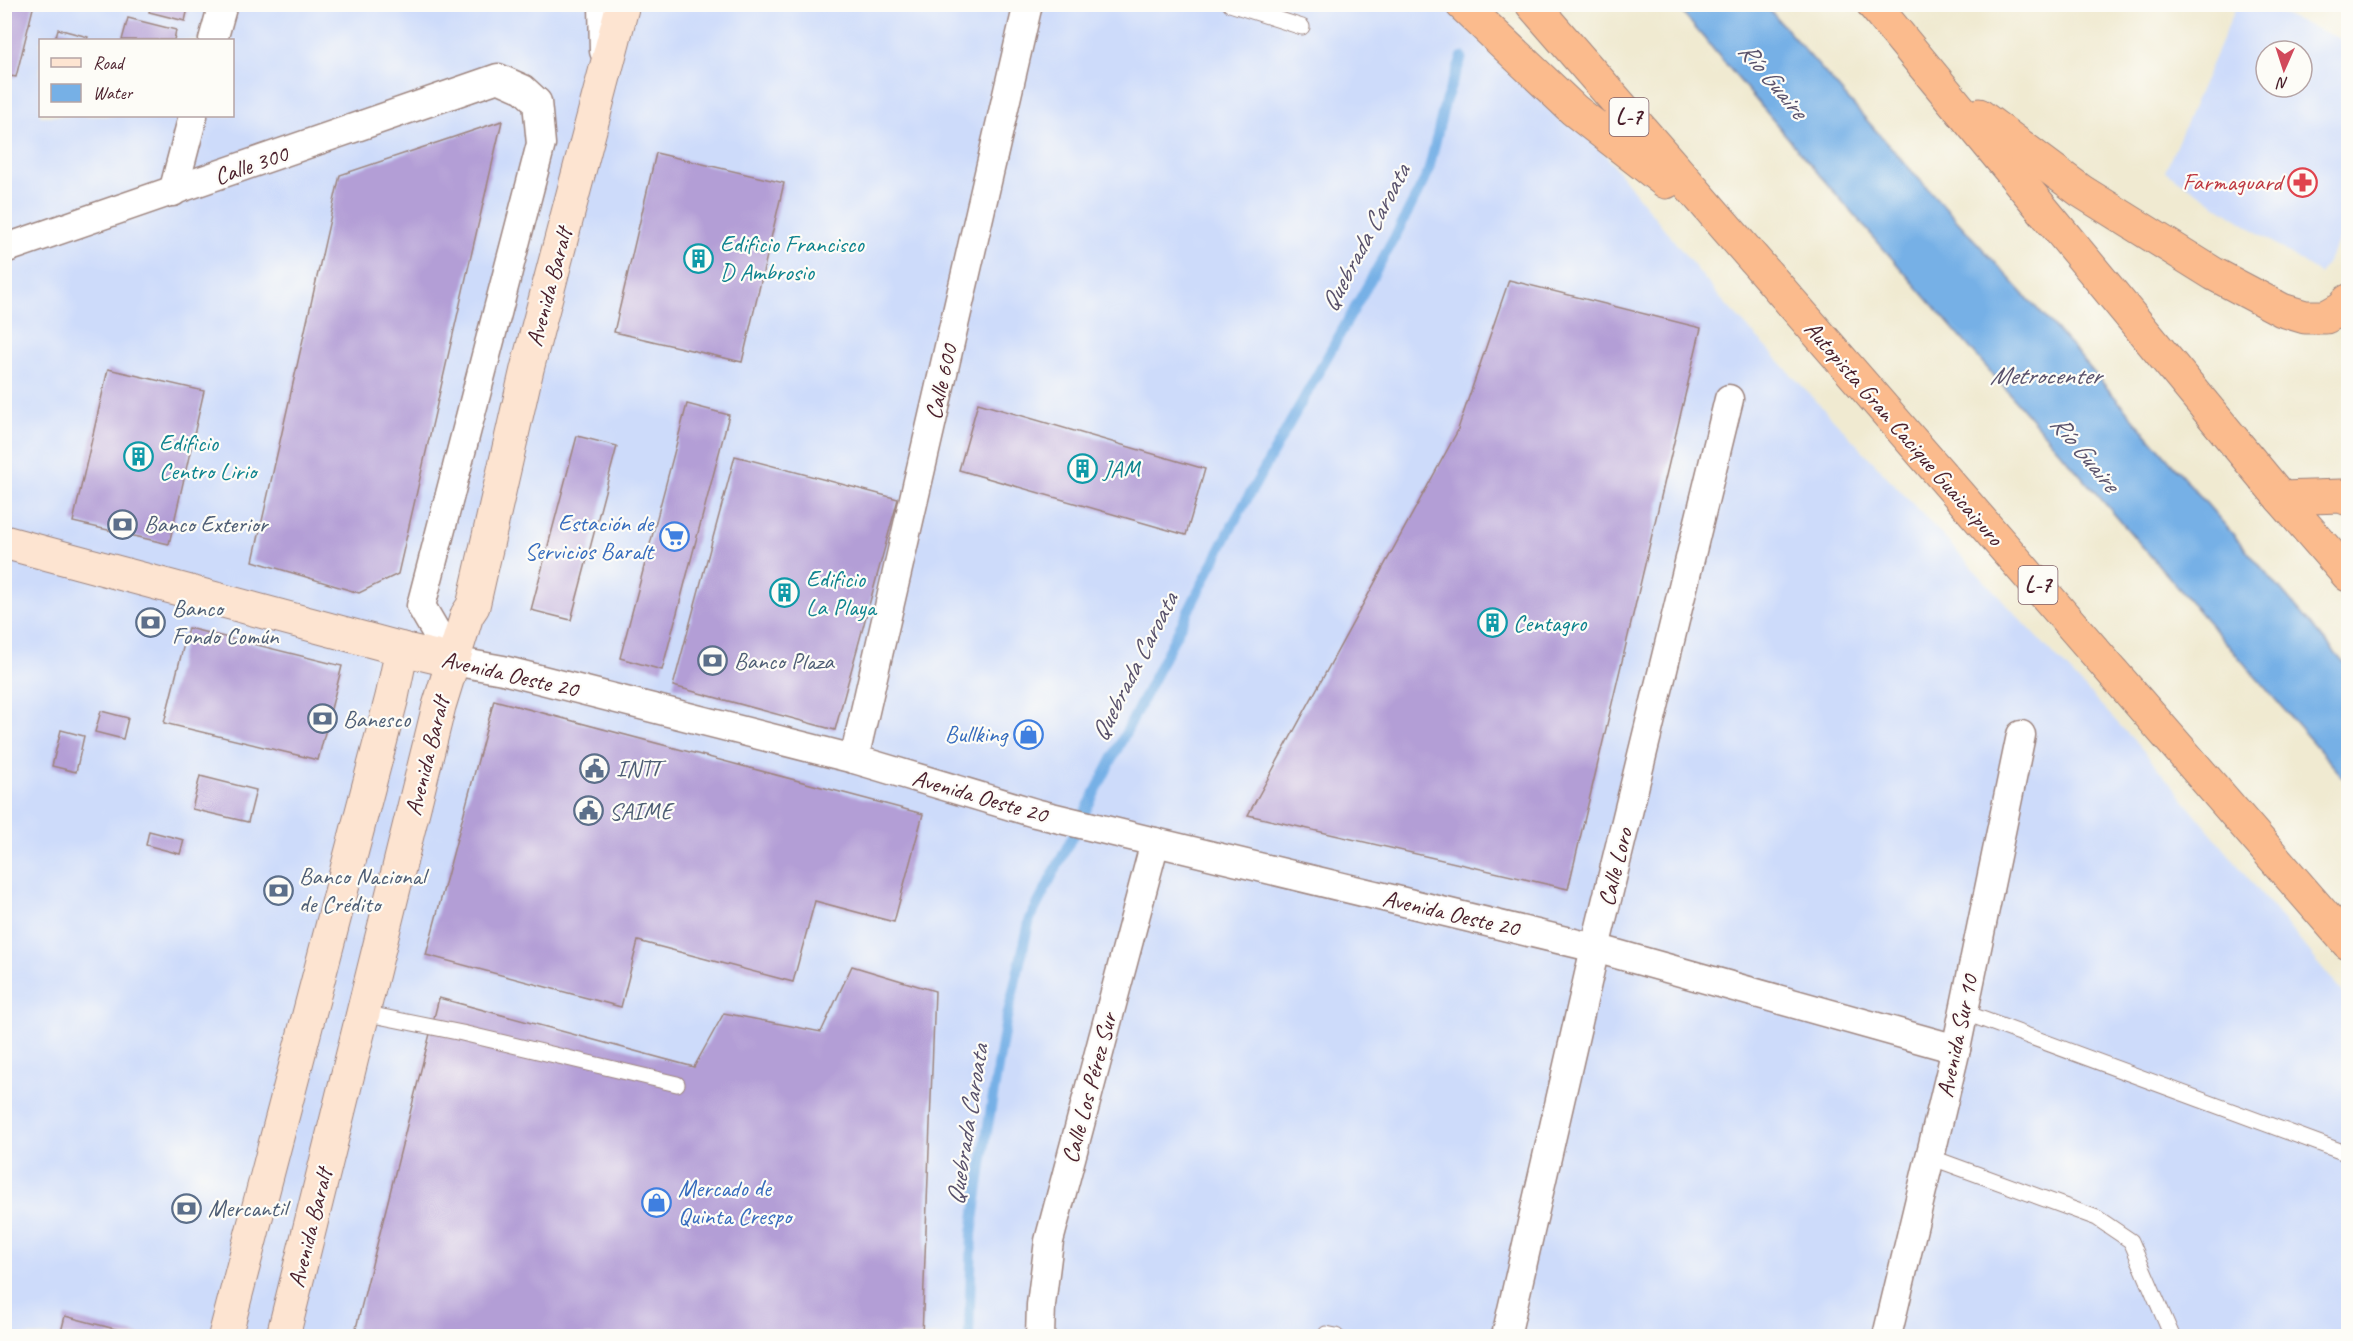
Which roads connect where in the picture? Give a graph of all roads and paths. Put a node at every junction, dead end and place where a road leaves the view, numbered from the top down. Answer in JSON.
{"nodes":[{"id":1,"x":223,"y":4,"type":"edge"},
{"id":2,"x":603,"y":4,"type":"edge"},
{"id":3,"x":623,"y":4,"type":"edge"},
{"id":4,"x":1028,"y":4,"type":"edge"},
{"id":5,"x":1230,"y":4,"type":"edge"},
{"id":6,"x":1462,"y":4,"type":"edge"},
{"id":7,"x":1532,"y":4,"type":"edge"},
{"id":8,"x":1873,"y":4,"type":"edge"},
{"id":9,"x":1302,"y":27,"type":"dead end"},
{"id":10,"x":213,"y":39,"type":"edge"},
{"id":11,"x":604,"y":77,"type":"junction"},
{"id":12,"x":1942,"y":89,"type":"junction"},
{"id":13,"x":193,"y":117,"type":"edge"},
{"id":14,"x":173,"y":192,"type":"junction"},
{"id":15,"x":1726,"y":230,"type":"junction"},
{"id":16,"x":4,"y":249,"type":"edge"},
{"id":17,"x":2349,"y":301,"type":"edge"},
{"id":18,"x":1729,"y":399,"type":"dead end"},
{"id":19,"x":2282,"y":498,"type":"junction"},
{"id":20,"x":2349,"y":499,"type":"edge"},
{"id":21,"x":4,"y":542,"type":"edge"},
{"id":22,"x":2349,"y":575,"type":"edge"},
{"id":23,"x":402,"y":649,"type":"junction"},
{"id":24,"x":453,"y":661,"type":"junction"},
{"id":25,"x":2021,"y":735,"type":"dead end"},
{"id":26,"x":854,"y":759,"type":"junction"},
{"id":27,"x":1155,"y":842,"type":"junction"},
{"id":28,"x":2349,"y":942,"type":"edge"},
{"id":29,"x":1595,"y":948,"type":"junction"},
{"id":30,"x":1963,"y":1012,"type":"junction"},
{"id":31,"x":363,"y":1013,"type":"junction"},
{"id":32,"x":1956,"y":1049,"type":"junction"},
{"id":33,"x":677,"y":1084,"type":"dead end"},
{"id":34,"x":2349,"y":1154,"type":"edge"},
{"id":35,"x":1930,"y":1157,"type":"junction"},
{"id":36,"x":225,"y":1336,"type":"edge"},
{"id":37,"x":283,"y":1336,"type":"edge"},
{"id":38,"x":1040,"y":1336,"type":"edge"},
{"id":39,"x":1506,"y":1336,"type":"edge"},
{"id":40,"x":1887,"y":1336,"type":"edge"},
{"id":41,"x":2172,"y":1336,"type":"edge"}],
"edges":[{"from":1,"to":10,"type":"street"},
{"from":2,"to":11,"type":"street"},
{"from":3,"to":11,"type":"main road","name":"Avenida Baralt"},
{"from":4,"to":26,"type":"street","name":"Calle 600"},
{"from":5,"to":9,"type":"lane"},
{"from":6,"to":15,"type":"highway"},
{"from":7,"to":15,"type":"highway","name":"Autopista Gran Cacique Guaicaipuro","number":"L-7"},
{"from":8,"to":12,"type":"highway"},
{"from":11,"to":24,"type":"main road","name":"Avenida Baralt"},
{"from":12,"to":17,"type":"highway"},
{"from":12,"to":19,"type":"highway"},
{"from":13,"to":14,"type":"street"},
{"from":14,"to":16,"type":"street","name":"Calle 300"},
{"from":14,"to":24,"type":"street","name":"Calle 300"},
{"from":15,"to":28,"type":"highway","name":"Autopista Gran Cacique Guaicaipuro","number":"L-7"},
{"from":18,"to":29,"type":"street","name":"Calle Loro"},
{"from":19,"to":20,"type":"highway"},
{"from":19,"to":22,"type":"highway"},
{"from":21,"to":23,"type":"main road","name":"Avenida Oeste 20"},
{"from":23,"to":24,"type":"main road","name":"Avenida Oeste 20"},
{"from":23,"to":36,"type":"main road","name":"Avenida Baralt"},
{"from":24,"to":26,"type":"street","name":"Avenida Oeste 20"},
{"from":24,"to":31,"type":"main road","name":"Avenida Baralt"},
{"from":25,"to":30,"type":"street","name":"Avenida Sur 10"},
{"from":26,"to":27,"type":"street","name":"Avenida Oeste 20"},
{"from":27,"to":29,"type":"street","name":"Avenida Oeste 20"},
{"from":27,"to":38,"type":"street","name":"Calle Los Pérez Sur"},
{"from":29,"to":32,"type":"street","name":"Avenida Oeste 20"},
{"from":29,"to":39,"type":"street","name":"Calle Loro"},
{"from":30,"to":32,"type":"street","name":"Avenida Sur 10"},
{"from":30,"to":34,"type":"lane"},
{"from":31,"to":33,"type":"lane"},
{"from":31,"to":37,"type":"main road","name":"Avenida Baralt"},
{"from":32,"to":35,"type":"street","name":"Avenida Sur 10"},
{"from":35,"to":40,"type":"street","name":"Avenida Sur 10"},
{"from":35,"to":41,"type":"lane"}]}
